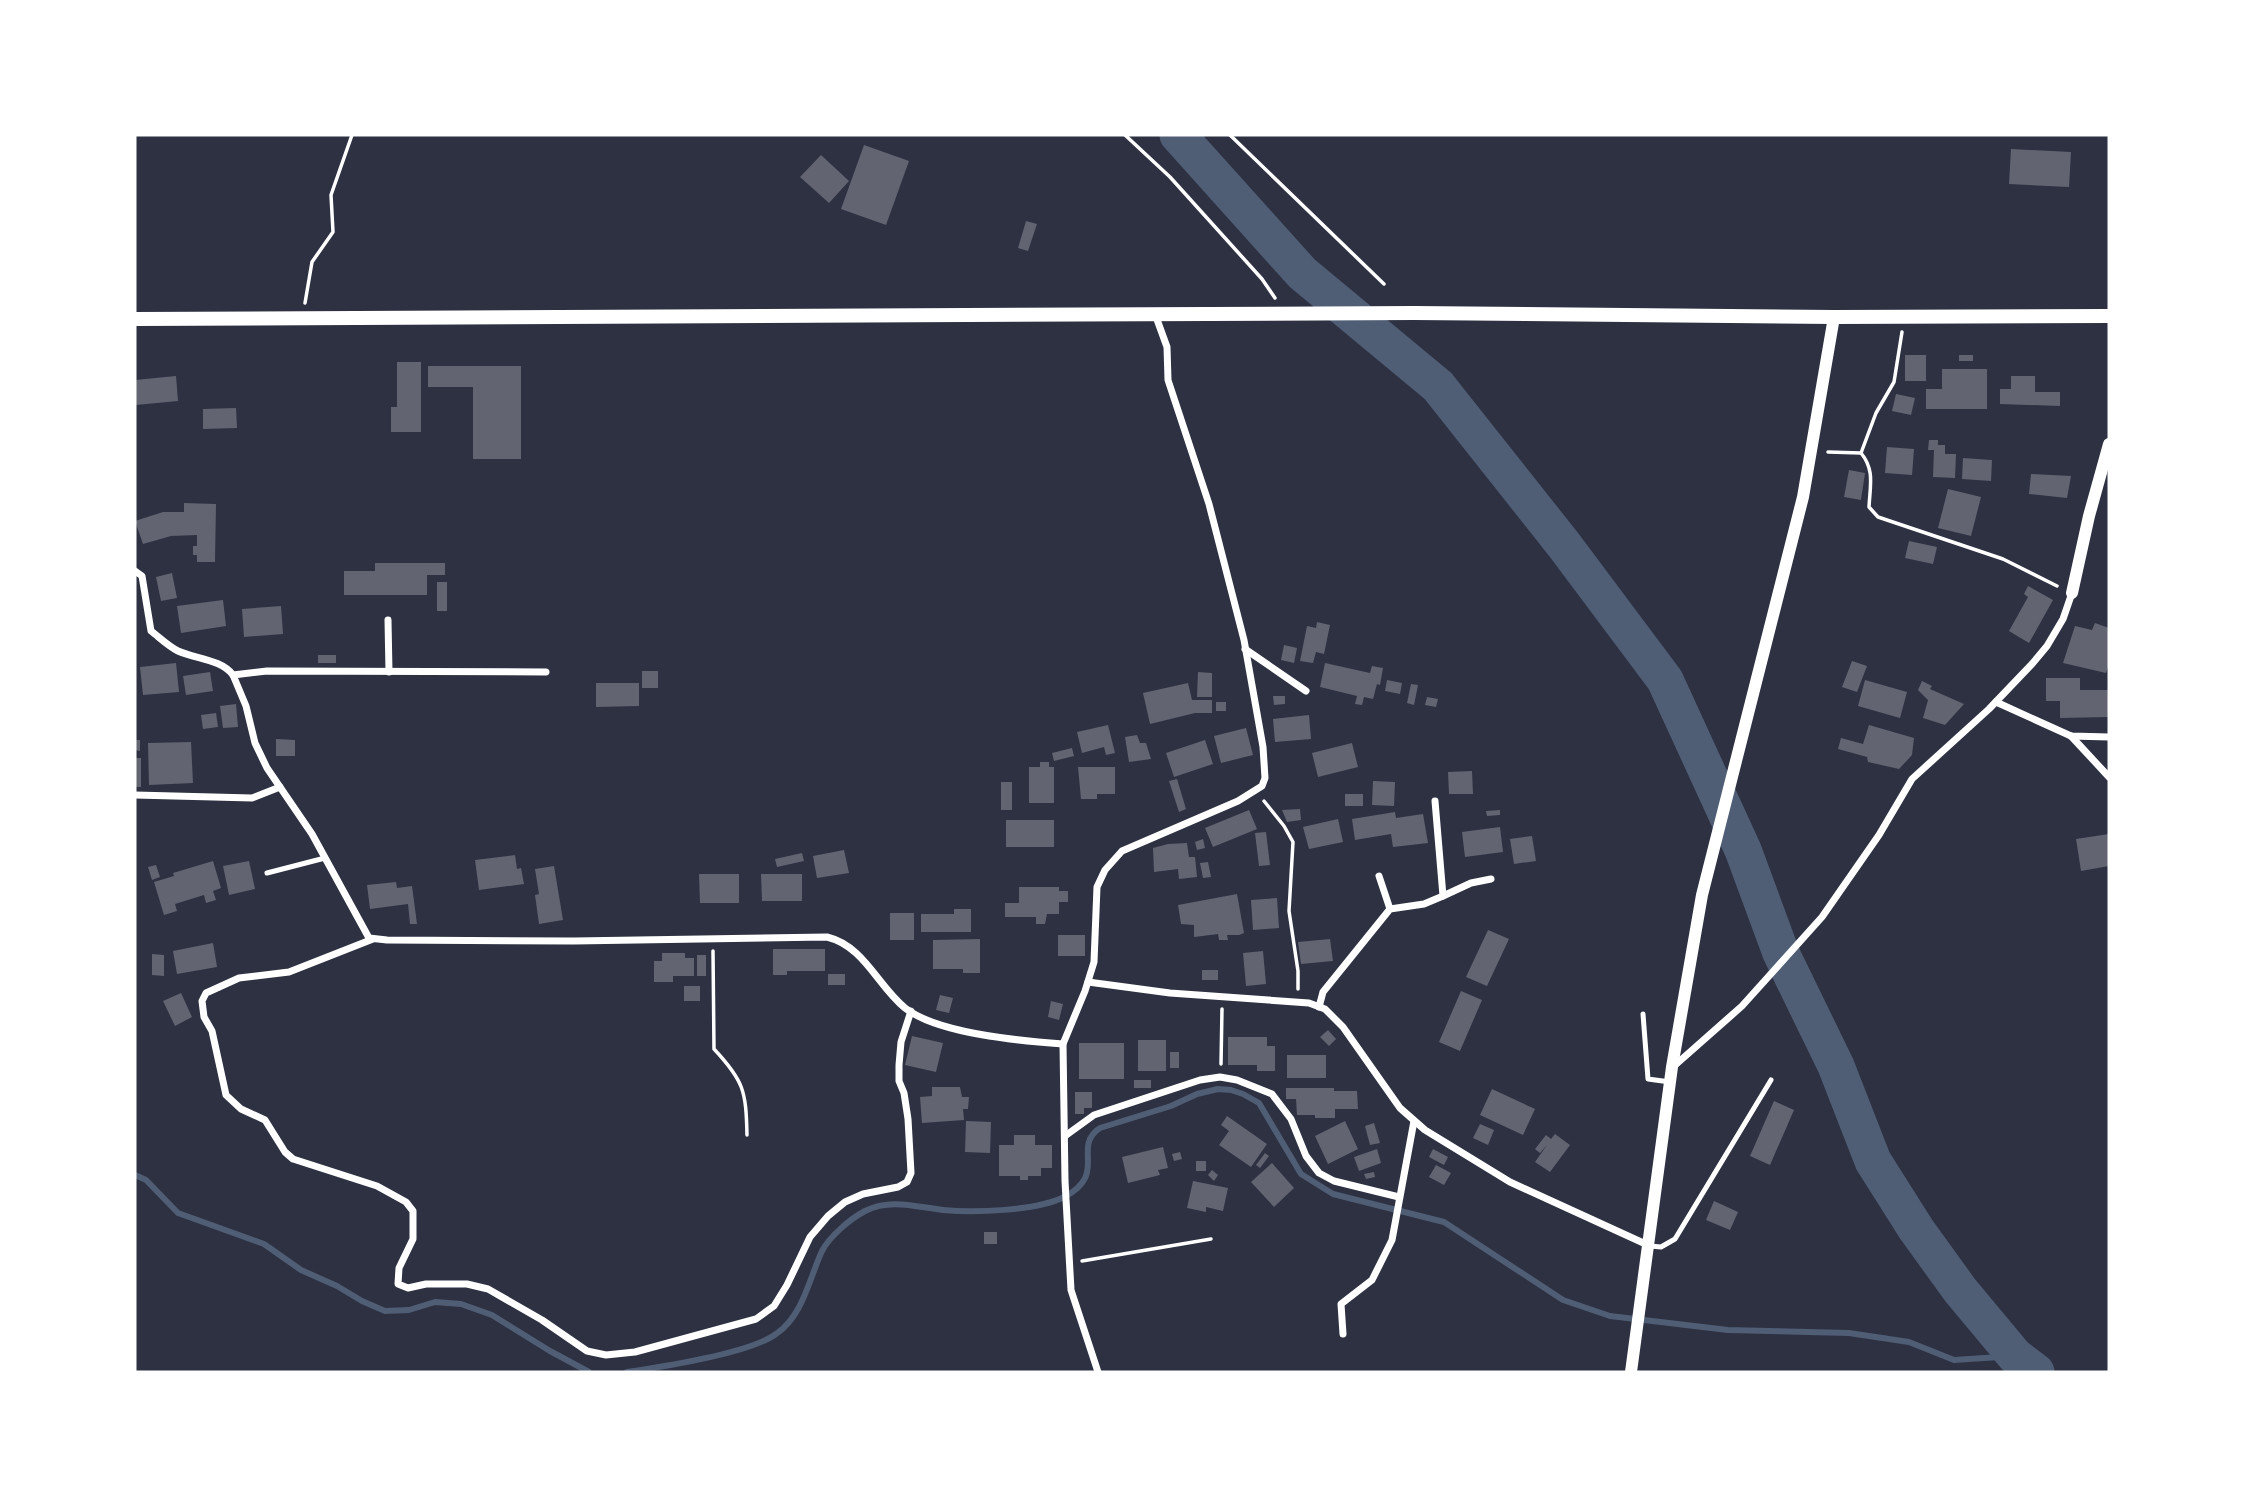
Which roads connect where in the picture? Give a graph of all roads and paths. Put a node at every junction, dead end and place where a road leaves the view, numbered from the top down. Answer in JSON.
{"nodes":[{"id":1,"x":352,"y":135,"type":"edge"},
{"id":2,"x":1125,"y":135,"type":"edge"},
{"id":3,"x":1230,"y":135,"type":"edge"},
{"id":4,"x":1384,"y":284,"type":"dead end"},
{"id":5,"x":1156,"y":314,"type":"junction"},
{"id":6,"x":1287,"y":314,"type":"junction"},
{"id":7,"x":2109,"y":316,"type":"edge"},
{"id":8,"x":1834,"y":317,"type":"junction"},
{"id":9,"x":1906,"y":317,"type":"junction"},
{"id":10,"x":135,"y":318,"type":"edge"},
{"id":11,"x":303,"y":318,"type":"junction"},
{"id":12,"x":2109,"y":444,"type":"edge"},
{"id":13,"x":1812,"y":452,"type":"junction"},
{"id":14,"x":1861,"y":453,"type":"junction"},
{"id":15,"x":135,"y":571,"type":"edge"},
{"id":16,"x":2072,"y":593,"type":"junction"},
{"id":17,"x":388,"y":620,"type":"dead end"},
{"id":18,"x":1245,"y":649,"type":"junction"},
{"id":19,"x":388,"y":672,"type":"junction"},
{"id":20,"x":546,"y":672,"type":"dead end"},
{"id":21,"x":233,"y":676,"type":"junction"},
{"id":22,"x":1306,"y":691,"type":"dead end"},
{"id":23,"x":1996,"y":702,"type":"junction"},
{"id":24,"x":2071,"y":736,"type":"junction"},
{"id":25,"x":2109,"y":737,"type":"edge"},
{"id":26,"x":2109,"y":777,"type":"edge"},
{"id":27,"x":280,"y":787,"type":"junction"},
{"id":28,"x":1256,"y":791,"type":"junction"},
{"id":29,"x":135,"y":795,"type":"edge"},
{"id":30,"x":1435,"y":802,"type":"dead end"},
{"id":31,"x":325,"y":858,"type":"junction"},
{"id":32,"x":267,"y":873,"type":"dead end"},
{"id":33,"x":1379,"y":876,"type":"dead end"},
{"id":34,"x":1491,"y":879,"type":"dead end"},
{"id":35,"x":1443,"y":896,"type":"junction"},
{"id":36,"x":1391,"y":909,"type":"junction"},
{"id":37,"x":373,"y":939,"type":"junction"},
{"id":38,"x":713,"y":939,"type":"junction"},
{"id":39,"x":1088,"y":982,"type":"junction"},
{"id":40,"x":1222,"y":996,"type":"junction"},
{"id":41,"x":1298,"y":1002,"type":"junction"},
{"id":42,"x":1319,"y":1007,"type":"junction"},
{"id":43,"x":911,"y":1011,"type":"junction"},
{"id":44,"x":1643,"y":1014,"type":"dead end"},
{"id":45,"x":1063,"y":1044,"type":"junction"},
{"id":46,"x":1672,"y":1067,"type":"junction"},
{"id":47,"x":1220,"y":1077,"type":"junction"},
{"id":48,"x":1771,"y":1080,"type":"dead end"},
{"id":49,"x":1670,"y":1082,"type":"junction"},
{"id":50,"x":1414,"y":1121,"type":"junction"},
{"id":51,"x":747,"y":1135,"type":"dead end"},
{"id":52,"x":1065,"y":1136,"type":"junction"},
{"id":53,"x":1399,"y":1200,"type":"junction"},
{"id":54,"x":1211,"y":1239,"type":"dead end"},
{"id":55,"x":1650,"y":1246,"type":"junction"},
{"id":56,"x":1069,"y":1263,"type":"junction"},
{"id":57,"x":1343,"y":1334,"type":"dead end"},
{"id":58,"x":1098,"y":1372,"type":"edge"},
{"id":59,"x":1631,"y":1372,"type":"edge"}],
"edges":[{"from":1,"to":11,"type":"path"},
{"from":2,"to":6,"type":"path"},
{"from":3,"to":4,"type":"path"},
{"from":5,"to":6,"type":"main road"},
{"from":5,"to":11,"type":"main road"},
{"from":5,"to":18,"type":"street"},
{"from":6,"to":8,"type":"main road"},
{"from":7,"to":9,"type":"main road"},
{"from":8,"to":9,"type":"main road"},
{"from":8,"to":13,"type":"street"},
{"from":9,"to":14,"type":"path"},
{"from":10,"to":11,"type":"main road"},
{"from":12,"to":16,"type":"street"},
{"from":13,"to":14,"type":"path"},
{"from":13,"to":46,"type":"street"},
{"from":14,"to":16,"type":"path"},
{"from":15,"to":21,"type":"street"},
{"from":16,"to":23,"type":"street"},
{"from":17,"to":19,"type":"street"},
{"from":18,"to":22,"type":"street"},
{"from":18,"to":28,"type":"street"},
{"from":19,"to":20,"type":"street"},
{"from":19,"to":21,"type":"street"},
{"from":21,"to":27,"type":"street"},
{"from":23,"to":24,"type":"street"},
{"from":23,"to":46,"type":"street"},
{"from":24,"to":25,"type":"street"},
{"from":24,"to":26,"type":"street"},
{"from":27,"to":29,"type":"street"},
{"from":27,"to":31,"type":"street"},
{"from":28,"to":39,"type":"street"},
{"from":28,"to":41,"type":"path"},
{"from":30,"to":35,"type":"street"},
{"from":31,"to":32,"type":"lane"},
{"from":31,"to":37,"type":"street"},
{"from":33,"to":36,"type":"street"},
{"from":34,"to":35,"type":"street"},
{"from":35,"to":36,"type":"street"},
{"from":36,"to":42,"type":"street"},
{"from":37,"to":38,"type":"street"},
{"from":37,"to":43,"type":"street"},
{"from":38,"to":43,"type":"street"},
{"from":38,"to":51,"type":"path"},
{"from":39,"to":40,"type":"street"},
{"from":39,"to":45,"type":"street"},
{"from":40,"to":41,"type":"street"},
{"from":40,"to":47,"type":"path"},
{"from":41,"to":42,"type":"street"},
{"from":42,"to":50,"type":"street"},
{"from":43,"to":45,"type":"street"},
{"from":44,"to":49,"type":"lane"},
{"from":45,"to":52,"type":"street"},
{"from":46,"to":49,"type":"street"},
{"from":47,"to":52,"type":"street"},
{"from":47,"to":53,"type":"street"},
{"from":48,"to":55,"type":"lane"},
{"from":49,"to":55,"type":"street"},
{"from":50,"to":53,"type":"street"},
{"from":50,"to":55,"type":"street"},
{"from":52,"to":56,"type":"street"},
{"from":53,"to":57,"type":"street"},
{"from":54,"to":56,"type":"path"},
{"from":55,"to":59,"type":"street"},
{"from":56,"to":58,"type":"street"}]}
